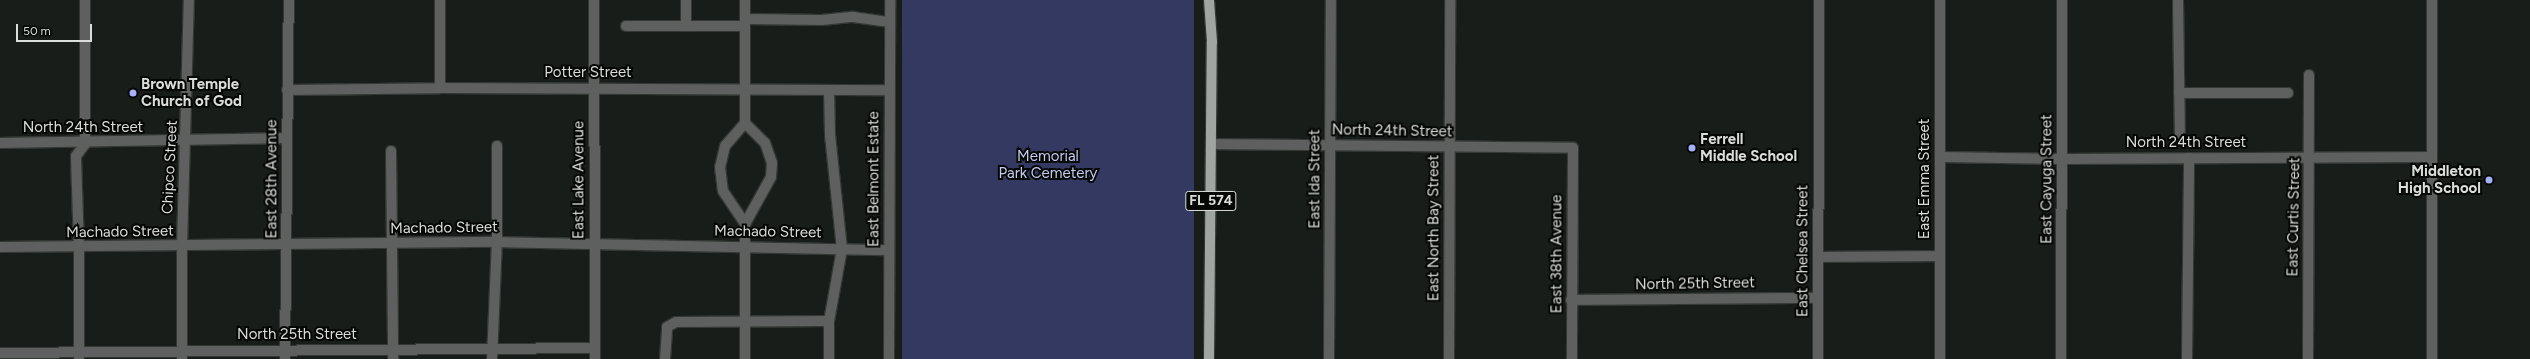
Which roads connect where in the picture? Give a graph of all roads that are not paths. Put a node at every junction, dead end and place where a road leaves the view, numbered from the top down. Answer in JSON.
{"nodes":[{"id":1,"x":85,"y":0,"type":"edge"},
{"id":2,"x":189,"y":0,"type":"edge"},
{"id":3,"x":288,"y":0,"type":"edge"},
{"id":4,"x":440,"y":0,"type":"edge"},
{"id":5,"x":594,"y":0,"type":"edge"},
{"id":6,"x":686,"y":0,"type":"edge"},
{"id":7,"x":746,"y":0,"type":"edge"},
{"id":8,"x":890,"y":0,"type":"edge"},
{"id":9,"x":1209,"y":0,"type":"edge"},
{"id":10,"x":1216,"y":0,"type":"edge"},
{"id":11,"x":1330,"y":0,"type":"edge"},
{"id":12,"x":1450,"y":0,"type":"edge"},
{"id":13,"x":1818,"y":0,"type":"edge"},
{"id":14,"x":1940,"y":0,"type":"edge"},
{"id":15,"x":2062,"y":0,"type":"edge"},
{"id":16,"x":2178,"y":0,"type":"edge"},
{"id":17,"x":2432,"y":0,"type":"edge"},
{"id":18,"x":745,"y":22,"type":"junction"},
{"id":19,"x":890,"y":22,"type":"junction"},
{"id":20,"x":626,"y":26,"type":"dead end"},
{"id":21,"x":686,"y":26,"type":"junction"},
{"id":22,"x":1212,"y":42,"type":"junction"},
{"id":23,"x":2309,"y":75,"type":"dead end"},
{"id":24,"x":440,"y":88,"type":"junction"},
{"id":25,"x":594,"y":88,"type":"junction"},
{"id":26,"x":287,"y":90,"type":"junction"},
{"id":27,"x":745,"y":90,"type":"junction"},
{"id":28,"x":829,"y":90,"type":"junction"},
{"id":29,"x":889,"y":90,"type":"junction"},
{"id":30,"x":2179,"y":93,"type":"junction"},
{"id":31,"x":2288,"y":93,"type":"dead end"},
{"id":32,"x":745,"y":123,"type":"junction"},
{"id":33,"x":287,"y":138,"type":"junction"},
{"id":34,"x":2180,"y":138,"type":"dead end"},
{"id":35,"x":184,"y":142,"type":"junction"},
{"id":36,"x":0,"y":143,"type":"edge"},
{"id":37,"x":85,"y":144,"type":"junction"},
{"id":38,"x":1211,"y":144,"type":"junction"},
{"id":39,"x":497,"y":146,"type":"dead end"},
{"id":40,"x":1330,"y":146,"type":"junction"},
{"id":41,"x":1448,"y":147,"type":"junction"},
{"id":42,"x":1573,"y":148,"type":"joint"},
{"id":43,"x":391,"y":152,"type":"dead end"},
{"id":44,"x":1941,"y":157,"type":"junction"},
{"id":45,"x":2310,"y":157,"type":"junction"},
{"id":46,"x":2431,"y":157,"type":"junction"},
{"id":47,"x":2189,"y":158,"type":"junction"},
{"id":48,"x":2062,"y":159,"type":"junction"},
{"id":49,"x":745,"y":224,"type":"junction"},
{"id":50,"x":497,"y":242,"type":"junction"},
{"id":51,"x":286,"y":243,"type":"junction"},
{"id":52,"x":594,"y":243,"type":"junction"},
{"id":53,"x":392,"y":244,"type":"junction"},
{"id":54,"x":182,"y":246,"type":"junction"},
{"id":55,"x":0,"y":247,"type":"edge"},
{"id":56,"x":747,"y":247,"type":"junction"},
{"id":57,"x":79,"y":248,"type":"junction"},
{"id":58,"x":842,"y":249,"type":"junction"},
{"id":59,"x":888,"y":250,"type":"junction"},
{"id":60,"x":1940,"y":256,"type":"junction"},
{"id":61,"x":1818,"y":257,"type":"junction"},
{"id":62,"x":1818,"y":298,"type":"junction"},
{"id":63,"x":1571,"y":300,"type":"junction"},
{"id":64,"x":746,"y":322,"type":"junction"},
{"id":65,"x":829,"y":322,"type":"junction"},
{"id":66,"x":594,"y":348,"type":"junction"},
{"id":67,"x":0,"y":353,"type":"edge"},
{"id":68,"x":285,"y":354,"type":"edge"},
{"id":69,"x":492,"y":354,"type":"edge"},
{"id":70,"x":79,"y":355,"type":"edge"},
{"id":71,"x":182,"y":355,"type":"edge"},
{"id":72,"x":393,"y":355,"type":"edge"},
{"id":73,"x":594,"y":359,"type":"edge"},
{"id":74,"x":665,"y":359,"type":"edge"},
{"id":75,"x":745,"y":359,"type":"edge"},
{"id":76,"x":829,"y":359,"type":"edge"},
{"id":77,"x":889,"y":359,"type":"edge"},
{"id":78,"x":1209,"y":359,"type":"edge"},
{"id":79,"x":1329,"y":359,"type":"edge"},
{"id":80,"x":1449,"y":359,"type":"edge"},
{"id":81,"x":1572,"y":359,"type":"edge"},
{"id":82,"x":1818,"y":359,"type":"edge"},
{"id":83,"x":1940,"y":359,"type":"edge"},
{"id":84,"x":2061,"y":359,"type":"edge"},
{"id":85,"x":2187,"y":359,"type":"edge"},
{"id":86,"x":2308,"y":359,"type":"edge"},
{"id":87,"x":2432,"y":359,"type":"edge"}],
"edges":[{"from":1,"to":37,"type":"street"},
{"from":2,"to":35,"type":"street","name":"Chipco Street"},
{"from":3,"to":26,"type":"street","name":"East 28th Avenue"},
{"from":4,"to":24,"type":"street"},
{"from":5,"to":25,"type":"street","name":"East Lake Avenue"},
{"from":6,"to":21,"type":"street"},
{"from":7,"to":18,"type":"street"},
{"from":8,"to":19,"type":"street","name":"East Belmont Estate"},
{"from":9,"to":22,"type":"main road","number":"FL 574"},
{"from":10,"to":22,"type":"main road","number":"FL 574"},
{"from":11,"to":40,"type":"street","name":"East Ida Street"},
{"from":12,"to":41,"type":"street","name":"East North Bay Street"},
{"from":13,"to":61,"type":"street","name":"East Chelsea Street"},
{"from":14,"to":44,"type":"street","name":"East Emma Street"},
{"from":15,"to":48,"type":"street","name":"East Cayuga Street"},
{"from":16,"to":30,"type":"street"},
{"from":17,"to":46,"type":"street"},
{"from":18,"to":19,"type":"street"},
{"from":18,"to":21,"type":"street"},
{"from":18,"to":27,"type":"street"},
{"from":19,"to":29,"type":"street","name":"East Belmont Estate"},
{"from":20,"to":21,"type":"street"},
{"from":22,"to":38,"type":"main road","number":"FL 574"},
{"from":23,"to":45,"type":"street","name":"East Curtis Street"},
{"from":24,"to":25,"type":"street","name":"Potter Street"},
{"from":24,"to":26,"type":"street","name":"Potter Street"},
{"from":25,"to":27,"type":"street","name":"Potter Street"},
{"from":25,"to":52,"type":"street","name":"East Lake Avenue"},
{"from":26,"to":33,"type":"street","name":"East 28th Avenue"},
{"from":27,"to":28,"type":"street","name":"Potter Street"},
{"from":27,"to":32,"type":"street"},
{"from":28,"to":29,"type":"street","name":"Potter Street"},
{"from":28,"to":58,"type":"street"},
{"from":29,"to":59,"type":"street","name":"East Belmont Estate"},
{"from":30,"to":31,"type":"street"},
{"from":30,"to":34,"type":"street"},
{"from":32,"to":49,"type":"street"},
{"from":32,"to":49,"type":"street"},
{"from":33,"to":35,"type":"street","name":"North 24th Street"},
{"from":33,"to":51,"type":"street","name":"East 28th Avenue"},
{"from":35,"to":37,"type":"street","name":"North 24th Street"},
{"from":35,"to":54,"type":"street","name":"Chipco Street"},
{"from":36,"to":37,"type":"street","name":"North 24th Street"},
{"from":37,"to":57,"type":"street"},
{"from":38,"to":40,"type":"street","name":"North 24th Street"},
{"from":38,"to":78,"type":"main road","number":"FL 574"},
{"from":39,"to":50,"type":"street"},
{"from":40,"to":41,"type":"street","name":"North 24th Street"},
{"from":40,"to":79,"type":"street","name":"East Ida Street"},
{"from":41,"to":42,"type":"street","name":"North 24th Street"},
{"from":41,"to":80,"type":"street","name":"East North Bay Street"},
{"from":42,"to":63,"type":"street","name":"East 38th Avenue"},
{"from":43,"to":53,"type":"street"},
{"from":44,"to":48,"type":"street","name":"North 24th Street"},
{"from":44,"to":60,"type":"street","name":"East Emma Street"},
{"from":45,"to":46,"type":"street","name":"North 24th Street"},
{"from":45,"to":47,"type":"street","name":"North 24th Street"},
{"from":45,"to":86,"type":"street","name":"East Curtis Street"},
{"from":46,"to":87,"type":"street"},
{"from":47,"to":48,"type":"street","name":"North 24th Street"},
{"from":47,"to":85,"type":"street"},
{"from":48,"to":84,"type":"street","name":"East Cayuga Street"},
{"from":49,"to":56,"type":"street"},
{"from":50,"to":52,"type":"street","name":"Machado Street"},
{"from":50,"to":53,"type":"street","name":"Machado Street"},
{"from":50,"to":69,"type":"street"},
{"from":51,"to":53,"type":"street","name":"Machado Street"},
{"from":51,"to":54,"type":"street","name":"Machado Street"},
{"from":51,"to":68,"type":"street","name":"East 28th Avenue"},
{"from":52,"to":56,"type":"street","name":"Machado Street"},
{"from":52,"to":66,"type":"street","name":"East Lake Avenue"},
{"from":53,"to":72,"type":"street"},
{"from":54,"to":57,"type":"street","name":"Machado Street"},
{"from":54,"to":71,"type":"street","name":"Chipco Street"},
{"from":55,"to":57,"type":"street","name":"Machado Street"},
{"from":56,"to":58,"type":"street","name":"Machado Street"},
{"from":56,"to":64,"type":"street"},
{"from":57,"to":70,"type":"street"},
{"from":58,"to":59,"type":"street","name":"Machado Street"},
{"from":58,"to":65,"type":"street"},
{"from":59,"to":77,"type":"street","name":"East Belmont Estate"},
{"from":60,"to":61,"type":"street"},
{"from":60,"to":83,"type":"street","name":"East Emma Street"},
{"from":61,"to":62,"type":"street","name":"East Chelsea Street"},
{"from":62,"to":63,"type":"street","name":"North 25th Street"},
{"from":62,"to":82,"type":"street","name":"East Chelsea Street"},
{"from":63,"to":81,"type":"street","name":"East 38th Avenue"},
{"from":64,"to":65,"type":"street"},
{"from":64,"to":74,"type":"street"},
{"from":64,"to":75,"type":"street"},
{"from":65,"to":76,"type":"street"},
{"from":66,"to":69,"type":"street","name":"North 25th Street"},
{"from":66,"to":73,"type":"street","name":"East Lake Avenue"},
{"from":67,"to":70,"type":"street","name":"North 25th Street"},
{"from":68,"to":71,"type":"street","name":"North 25th Street"},
{"from":68,"to":72,"type":"street","name":"North 25th Street"},
{"from":69,"to":72,"type":"street","name":"North 25th Street"},
{"from":70,"to":71,"type":"street","name":"North 25th Street"}]}
